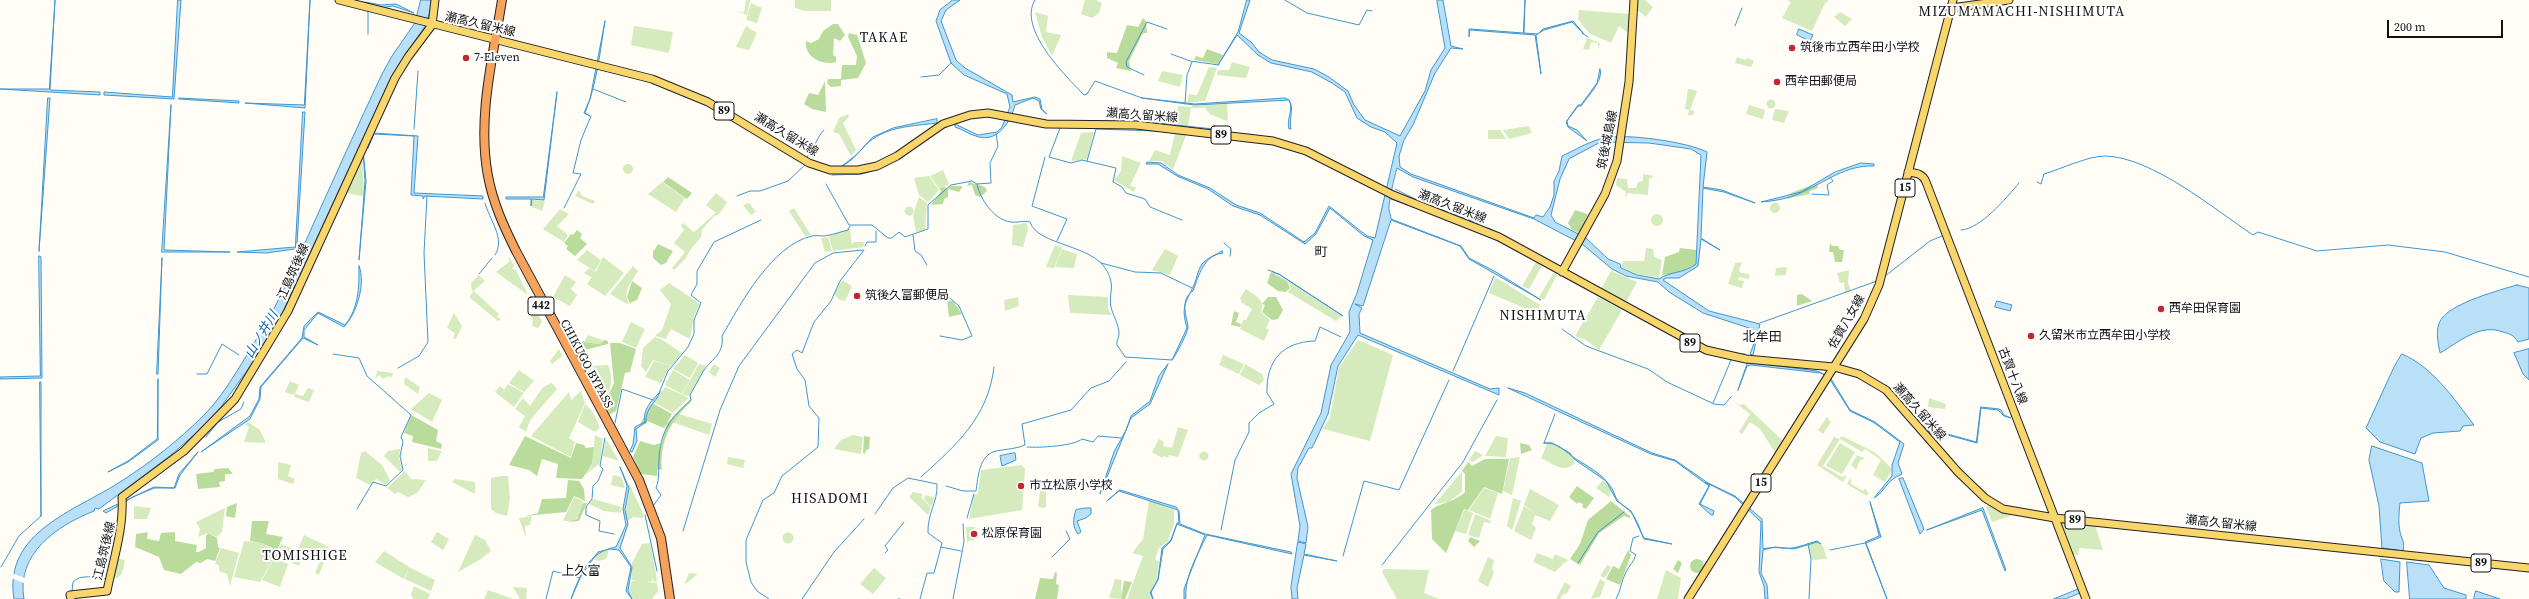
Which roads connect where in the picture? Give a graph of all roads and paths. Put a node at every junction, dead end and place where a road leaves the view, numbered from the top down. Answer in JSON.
{"nodes":[{"id":1,"x":339,"y":0,"type":"edge"},
{"id":2,"x":436,"y":0,"type":"edge"},
{"id":3,"x":497,"y":0,"type":"edge"},
{"id":4,"x":502,"y":0,"type":"edge"},
{"id":5,"x":1634,"y":0,"type":"edge"},
{"id":6,"x":2009,"y":0,"type":"edge"},
{"id":7,"x":1952,"y":4,"type":"edge"},
{"id":8,"x":430,"y":24,"type":"junction"},
{"id":9,"x":493,"y":39,"type":"junction"},
{"id":10,"x":1908,"y":172,"type":"junction"},
{"id":11,"x":1562,"y":272,"type":"junction"},
{"id":12,"x":1834,"y":367,"type":"junction"},
{"id":13,"x":2055,"y":518,"type":"junction"},
{"id":14,"x":2529,"y":568,"type":"edge"},
{"id":15,"x":667,"y":598,"type":"edge"},
{"id":16,"x":71,"y":599,"type":"edge"},
{"id":17,"x":1688,"y":599,"type":"edge"},
{"id":18,"x":2086,"y":599,"type":"edge"}],
"edges":[{"from":1,"to":8,"type":"main road","name":"瀬高久留米線","number":"89"},
{"from":2,"to":8,"type":"main road","name":"江島筑後線"},
{"from":3,"to":9,"type":"highway","name":"CHIKUGO BYPASS","number":"442"},
{"from":4,"to":9,"type":"highway","name":"CHIKUGO BYPASS","number":"442"},
{"from":5,"to":11,"type":"main road","name":"筑後城島線"},
{"from":6,"to":7,"type":"main road"},
{"from":7,"to":10,"type":"main road","name":"佐賀八女線","number":"15"},
{"from":8,"to":9,"type":"main road","name":"瀬高久留米線","number":"89"},
{"from":8,"to":16,"type":"main road","name":"江島筑後線"},
{"from":9,"to":11,"type":"main road","name":"瀬高久留米線","number":"89"},
{"from":9,"to":15,"type":"highway","name":"CHIKUGO BYPASS","number":"442"},
{"from":10,"to":12,"type":"main road","name":"佐賀八女線","number":"15"},
{"from":10,"to":13,"type":"main road","name":"古賀十八線"},
{"from":11,"to":12,"type":"main road","name":"瀬高久留米線","number":"89"},
{"from":12,"to":13,"type":"main road","name":"瀬高久留米線","number":"89"},
{"from":12,"to":17,"type":"main road","name":"佐賀八女線","number":"15"},
{"from":13,"to":14,"type":"main road","name":"瀬高久留米線","number":"89"},
{"from":13,"to":18,"type":"main road","name":"古賀十八線"}]}
